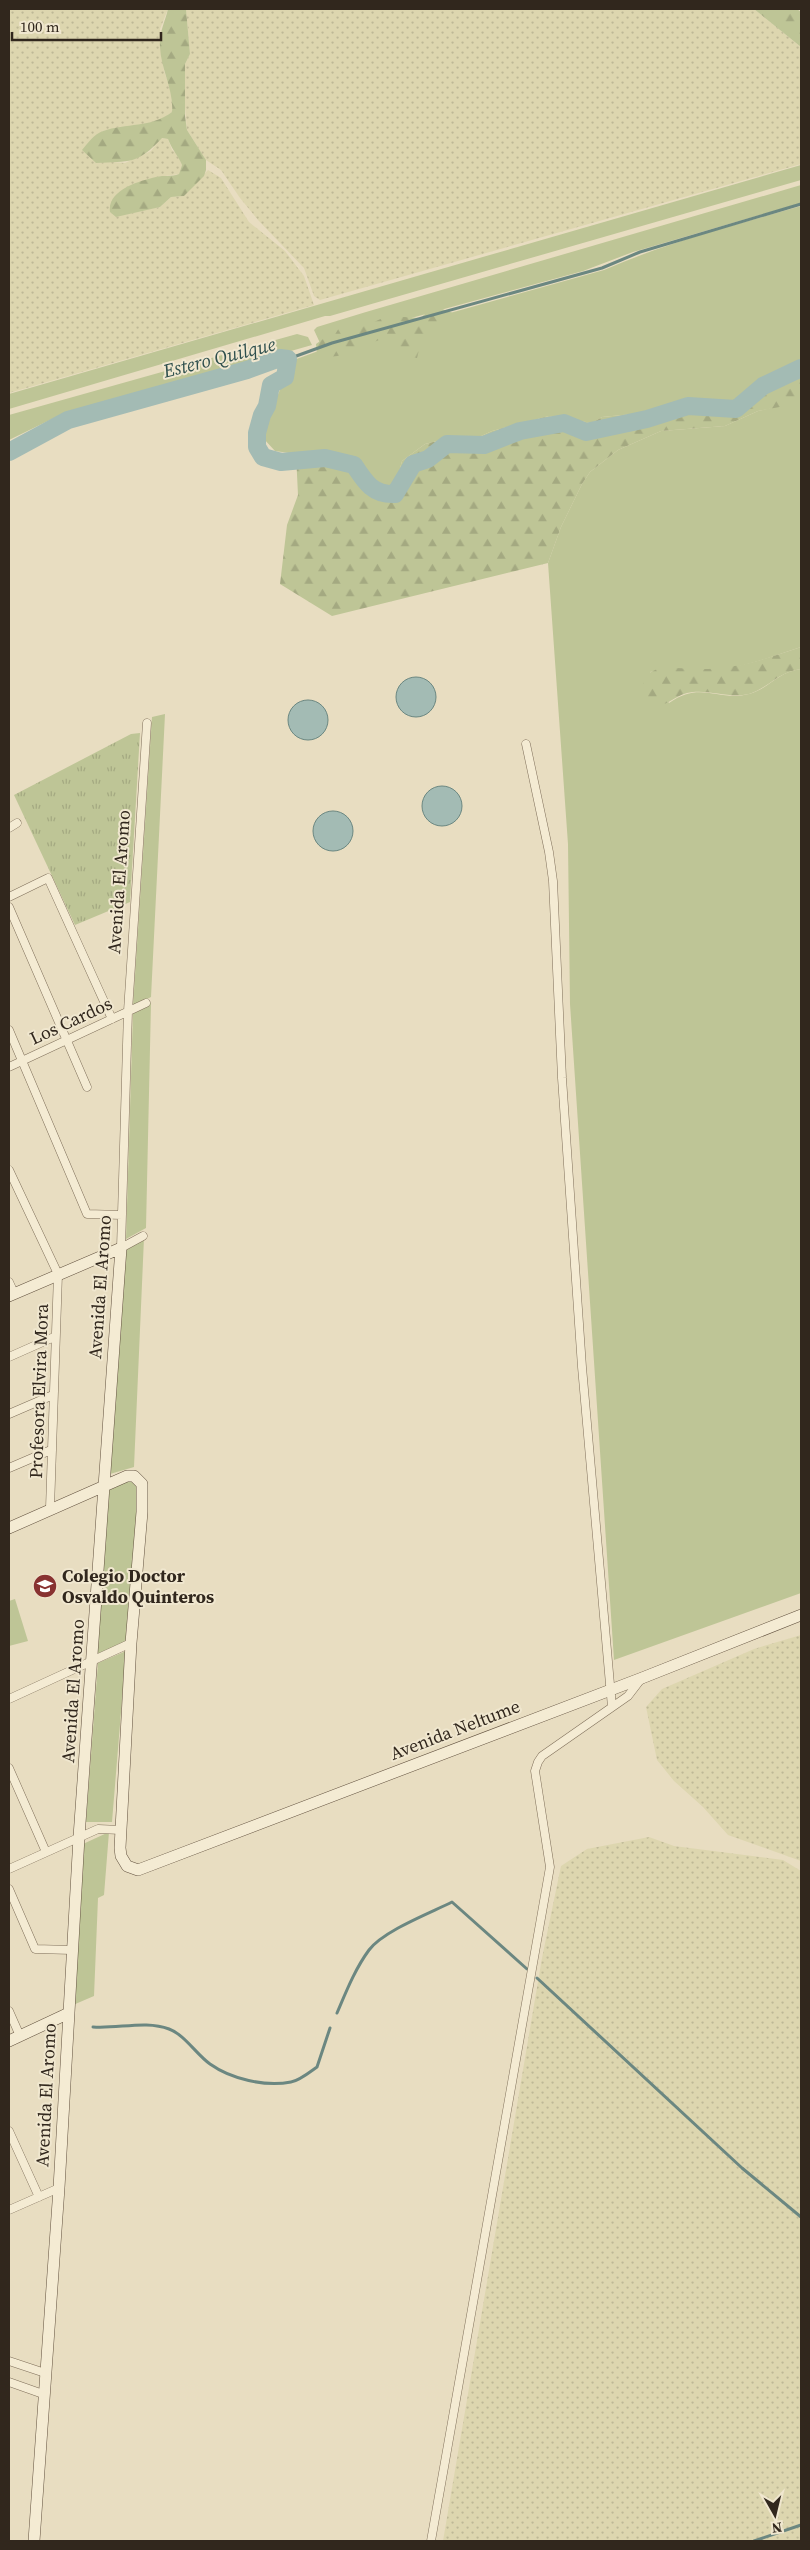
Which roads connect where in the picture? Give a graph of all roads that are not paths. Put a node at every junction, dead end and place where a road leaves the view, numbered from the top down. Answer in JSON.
{"nodes":[{"id":1,"x":147,"y":723,"type":"dead end"},
{"id":2,"x":526,"y":744,"type":"dead end"},
{"id":3,"x":17,"y":823,"type":"dead end"},
{"id":4,"x":9,"y":828,"type":"edge"},
{"id":5,"x":9,"y":897,"type":"edge"},
{"id":6,"x":9,"y":907,"type":"edge"},
{"id":7,"x":146,"y":1003,"type":"dead end"},
{"id":8,"x":128,"y":1011,"type":"junction"},
{"id":9,"x":112,"y":1019,"type":"junction"},
{"id":10,"x":9,"y":1030,"type":"edge"},
{"id":11,"x":68,"y":1039,"type":"junction"},
{"id":12,"x":23,"y":1060,"type":"junction"},
{"id":13,"x":9,"y":1067,"type":"edge"},
{"id":14,"x":87,"y":1087,"type":"dead end"},
{"id":15,"x":9,"y":1170,"type":"edge"},
{"id":16,"x":122,"y":1214,"type":"junction"},
{"id":17,"x":143,"y":1236,"type":"dead end"},
{"id":18,"x":121,"y":1248,"type":"junction"},
{"id":19,"x":58,"y":1274,"type":"junction"},
{"id":20,"x":10,"y":1290,"type":"edge"},
{"id":21,"x":54,"y":1337,"type":"junction"},
{"id":22,"x":9,"y":1357,"type":"edge"},
{"id":23,"x":53,"y":1395,"type":"junction"},
{"id":24,"x":9,"y":1414,"type":"edge"},
{"id":25,"x":51,"y":1450,"type":"junction"},
{"id":26,"x":9,"y":1468,"type":"edge"},
{"id":27,"x":104,"y":1486,"type":"junction"},
{"id":28,"x":50,"y":1508,"type":"junction"},
{"id":29,"x":9,"y":1528,"type":"edge"},
{"id":30,"x":801,"y":1614,"type":"edge"},
{"id":31,"x":131,"y":1643,"type":"junction"},
{"id":32,"x":93,"y":1659,"type":"junction"},
{"id":33,"x":642,"y":1678,"type":"junction"},
{"id":34,"x":610,"y":1690,"type":"junction"},
{"id":35,"x":9,"y":1698,"type":"edge"},
{"id":36,"x":612,"y":1707,"type":"junction"},
{"id":37,"x":9,"y":1768,"type":"edge"},
{"id":38,"x":121,"y":1830,"type":"junction"},
{"id":39,"x":80,"y":1837,"type":"junction"},
{"id":40,"x":46,"y":1852,"type":"junction"},
{"id":41,"x":9,"y":1869,"type":"edge"},
{"id":42,"x":9,"y":1889,"type":"edge"},
{"id":43,"x":72,"y":1950,"type":"junction"},
{"id":44,"x":9,"y":2011,"type":"edge"},
{"id":45,"x":69,"y":2013,"type":"junction"},
{"id":46,"x":20,"y":2036,"type":"junction"},
{"id":47,"x":9,"y":2041,"type":"edge"},
{"id":48,"x":9,"y":2131,"type":"edge"},
{"id":49,"x":59,"y":2188,"type":"junction"},
{"id":50,"x":38,"y":2197,"type":"junction"},
{"id":51,"x":9,"y":2210,"type":"edge"},
{"id":52,"x":9,"y":2361,"type":"edge"},
{"id":53,"x":45,"y":2373,"type":"junction"},
{"id":54,"x":9,"y":2382,"type":"edge"},
{"id":55,"x":43,"y":2394,"type":"junction"},
{"id":56,"x":34,"y":2541,"type":"edge"},
{"id":57,"x":431,"y":2541,"type":"edge"}],
"edges":[{"from":1,"to":8,"type":"street","name":"Avenida El Aromo"},
{"from":2,"to":34,"type":"street"},
{"from":3,"to":4,"type":"street"},
{"from":5,"to":9,"type":"street"},
{"from":6,"to":11,"type":"street"},
{"from":7,"to":8,"type":"street","name":"Los Cardos"},
{"from":8,"to":9,"type":"street","name":"Los Cardos"},
{"from":8,"to":16,"type":"street","name":"Avenida El Aromo"},
{"from":9,"to":11,"type":"street","name":"Los Cardos"},
{"from":10,"to":12,"type":"street"},
{"from":11,"to":12,"type":"street","name":"Los Cardos"},
{"from":11,"to":14,"type":"street"},
{"from":12,"to":13,"type":"street","name":"Los Cardos"},
{"from":12,"to":16,"type":"street"},
{"from":15,"to":19,"type":"street"},
{"from":16,"to":18,"type":"street","name":"Avenida El Aromo"},
{"from":17,"to":18,"type":"street"},
{"from":18,"to":19,"type":"street"},
{"from":18,"to":27,"type":"street","name":"Avenida El Aromo"},
{"from":19,"to":20,"type":"street"},
{"from":19,"to":21,"type":"street","name":"Profesora Elvira Mora"},
{"from":21,"to":22,"type":"street"},
{"from":21,"to":23,"type":"street","name":"Profesora Elvira Mora"},
{"from":23,"to":24,"type":"street"},
{"from":23,"to":25,"type":"street","name":"Profesora Elvira Mora"},
{"from":25,"to":26,"type":"street"},
{"from":25,"to":28,"type":"street","name":"Profesora Elvira Mora"},
{"from":27,"to":28,"type":"street"},
{"from":27,"to":31,"type":"street"},
{"from":27,"to":32,"type":"street","name":"Avenida El Aromo"},
{"from":28,"to":29,"type":"street"},
{"from":30,"to":33,"type":"street","name":"Avenida Neltume"},
{"from":31,"to":32,"type":"street"},
{"from":31,"to":38,"type":"street"},
{"from":32,"to":35,"type":"street"},
{"from":32,"to":39,"type":"street","name":"Avenida El Aromo"},
{"from":33,"to":34,"type":"street","name":"Avenida Neltume"},
{"from":33,"to":36,"type":"street"},
{"from":34,"to":36,"type":"street"},
{"from":34,"to":38,"type":"street","name":"Avenida Neltume"},
{"from":36,"to":57,"type":"street"},
{"from":37,"to":40,"type":"street"},
{"from":38,"to":39,"type":"street"},
{"from":39,"to":40,"type":"street"},
{"from":39,"to":43,"type":"street","name":"Avenida El Aromo"},
{"from":40,"to":41,"type":"street"},
{"from":42,"to":43,"type":"street"},
{"from":43,"to":45,"type":"street","name":"Avenida El Aromo"},
{"from":44,"to":46,"type":"street"},
{"from":45,"to":46,"type":"street"},
{"from":45,"to":49,"type":"street","name":"Avenida El Aromo"},
{"from":46,"to":47,"type":"street"},
{"from":48,"to":50,"type":"street"},
{"from":49,"to":50,"type":"street"},
{"from":49,"to":53,"type":"street","name":"Avenida El Aromo"},
{"from":50,"to":51,"type":"street"},
{"from":52,"to":53,"type":"street"},
{"from":53,"to":55,"type":"street","name":"Avenida El Aromo"},
{"from":54,"to":55,"type":"street"},
{"from":55,"to":56,"type":"street","name":"Avenida El Aromo"}]}
